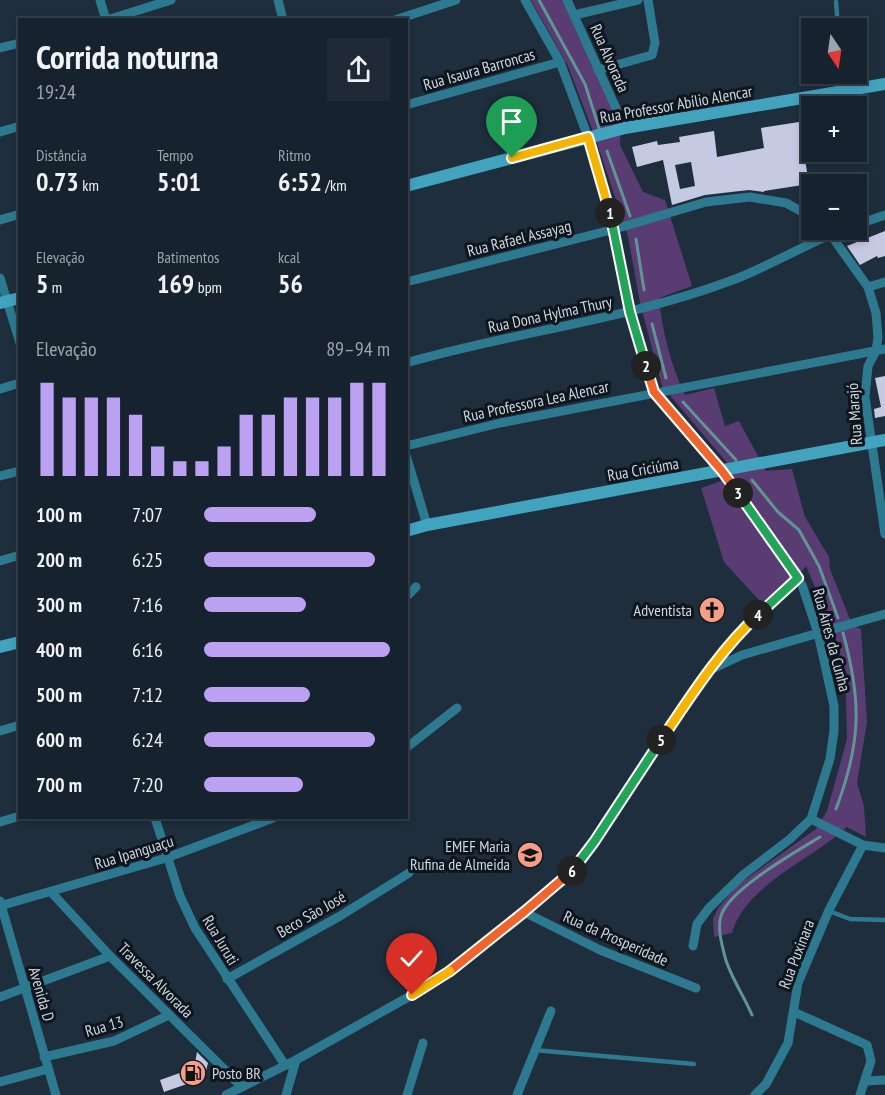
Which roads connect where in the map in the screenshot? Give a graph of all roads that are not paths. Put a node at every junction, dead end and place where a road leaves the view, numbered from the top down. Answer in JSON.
{"nodes":[{"id":1,"x":100,"y":0,"type":"edge"},
{"id":2,"x":171,"y":0,"type":"edge"},
{"id":3,"x":278,"y":0,"type":"edge"},
{"id":4,"x":456,"y":0,"type":"edge"},
{"id":5,"x":525,"y":0,"type":"edge"},
{"id":6,"x":567,"y":0,"type":"edge"},
{"id":7,"x":638,"y":0,"type":"edge"},
{"id":8,"x":648,"y":0,"type":"edge"},
{"id":9,"x":836,"y":3,"type":"dead end"},
{"id":10,"x":574,"y":15,"type":"junction"},
{"id":11,"x":105,"y":18,"type":"edge"},
{"id":12,"x":112,"y":18,"type":"edge"},
{"id":13,"x":282,"y":18,"type":"edge"},
{"id":14,"x":401,"y":18,"type":"edge"},
{"id":15,"x":837,"y":18,"type":"edge"},
{"id":16,"x":18,"y":44,"type":"edge"},
{"id":17,"x":0,"y":48,"type":"edge"},
{"id":18,"x":560,"y":62,"type":"junction"},
{"id":19,"x":598,"y":70,"type":"junction"},
{"id":20,"x":842,"y":84,"type":"edge"},
{"id":21,"x":885,"y":84,"type":"edge"},
{"id":22,"x":842,"y":92,"type":"junction"},
{"id":23,"x":408,"y":104,"type":"edge"},
{"id":24,"x":18,"y":127,"type":"edge"},
{"id":25,"x":625,"y":128,"type":"junction"},
{"id":26,"x":0,"y":132,"type":"edge"},
{"id":27,"x":588,"y":137,"type":"junction"},
{"id":28,"x":408,"y":185,"type":"edge"},
{"id":29,"x":801,"y":211,"type":"edge"},
{"id":30,"x":18,"y":215,"type":"edge"},
{"id":31,"x":885,"y":215,"type":"edge"},
{"id":32,"x":0,"y":220,"type":"edge"},
{"id":33,"x":867,"y":221,"type":"edge"},
{"id":34,"x":615,"y":229,"type":"junction"},
{"id":35,"x":813,"y":240,"type":"edge"},
{"id":36,"x":835,"y":240,"type":"edge"},
{"id":37,"x":0,"y":278,"type":"edge"},
{"id":38,"x":408,"y":281,"type":"edge"},
{"id":39,"x":885,"y":282,"type":"edge"},
{"id":40,"x":868,"y":287,"type":"junction"},
{"id":41,"x":18,"y":298,"type":"edge"},
{"id":42,"x":3,"y":302,"type":"edge"},
{"id":43,"x":630,"y":312,"type":"junction"},
{"id":44,"x":18,"y":338,"type":"edge"},
{"id":45,"x":881,"y":350,"type":"edge"},
{"id":46,"x":408,"y":363,"type":"edge"},
{"id":47,"x":18,"y":384,"type":"edge"},
{"id":48,"x":0,"y":389,"type":"edge"},
{"id":49,"x":654,"y":392,"type":"junction"},
{"id":50,"x":885,"y":440,"type":"edge"},
{"id":51,"x":870,"y":443,"type":"junction"},
{"id":52,"x":408,"y":446,"type":"edge"},
{"id":53,"x":408,"y":462,"type":"edge"},
{"id":54,"x":722,"y":471,"type":"junction"},
{"id":55,"x":18,"y":472,"type":"edge"},
{"id":56,"x":0,"y":476,"type":"edge"},
{"id":57,"x":427,"y":525,"type":"junction"},
{"id":58,"x":884,"y":529,"type":"edge"},
{"id":59,"x":408,"y":530,"type":"edge"},
{"id":60,"x":18,"y":556,"type":"edge"},
{"id":61,"x":0,"y":561,"type":"edge"},
{"id":62,"x":798,"y":578,"type":"junction"},
{"id":63,"x":416,"y":588,"type":"dead end"},
{"id":64,"x":408,"y":595,"type":"edge"},
{"id":65,"x":885,"y":614,"type":"edge"},
{"id":66,"x":818,"y":633,"type":"junction"},
{"id":67,"x":18,"y":642,"type":"edge"},
{"id":68,"x":0,"y":647,"type":"edge"},
{"id":69,"x":710,"y":670,"type":"junction"},
{"id":70,"x":457,"y":708,"type":"dead end"},
{"id":71,"x":18,"y":726,"type":"edge"},
{"id":72,"x":0,"y":730,"type":"edge"},
{"id":73,"x":408,"y":746,"type":"edge"},
{"id":74,"x":18,"y":817,"type":"edge"},
{"id":75,"x":155,"y":819,"type":"edge"},
{"id":76,"x":270,"y":819,"type":"edge"},
{"id":77,"x":811,"y":819,"type":"junction"},
{"id":78,"x":0,"y":822,"type":"edge"},
{"id":79,"x":862,"y":845,"type":"junction"},
{"id":80,"x":885,"y":848,"type":"edge"},
{"id":81,"x":166,"y":858,"type":"junction"},
{"id":82,"x":409,"y":873,"type":"dead end"},
{"id":83,"x":52,"y":893,"type":"junction"},
{"id":84,"x":0,"y":904,"type":"edge"},
{"id":85,"x":829,"y":910,"type":"junction"},
{"id":86,"x":524,"y":912,"type":"junction"},
{"id":87,"x":885,"y":920,"type":"edge"},
{"id":88,"x":693,"y":946,"type":"dead end"},
{"id":89,"x":110,"y":956,"type":"junction"},
{"id":90,"x":227,"y":979,"type":"junction"},
{"id":91,"x":696,"y":988,"type":"dead end"},
{"id":92,"x":25,"y":989,"type":"junction"},
{"id":93,"x":0,"y":997,"type":"edge"},
{"id":94,"x":550,"y":1011,"type":"dead end"},
{"id":95,"x":795,"y":1012,"type":"junction"},
{"id":96,"x":169,"y":1015,"type":"junction"},
{"id":97,"x":423,"y":1043,"type":"dead end"},
{"id":98,"x":534,"y":1050,"type":"junction"},
{"id":99,"x":44,"y":1057,"type":"junction"},
{"id":100,"x":296,"y":1060,"type":"junction"},
{"id":101,"x":694,"y":1064,"type":"dead end"},
{"id":102,"x":285,"y":1065,"type":"junction"},
{"id":103,"x":48,"y":1069,"type":"junction"},
{"id":104,"x":885,"y":1080,"type":"edge"},
{"id":105,"x":865,"y":1081,"type":"junction"},
{"id":106,"x":0,"y":1082,"type":"edge"},
{"id":107,"x":242,"y":1087,"type":"junction"},
{"id":108,"x":56,"y":1095,"type":"edge"},
{"id":109,"x":226,"y":1095,"type":"edge"},
{"id":110,"x":286,"y":1095,"type":"edge"},
{"id":111,"x":406,"y":1095,"type":"edge"},
{"id":112,"x":517,"y":1095,"type":"edge"},
{"id":113,"x":755,"y":1095,"type":"edge"},
{"id":114,"x":860,"y":1095,"type":"edge"}],
"edges":[{"from":1,"to":11,"type":"street"},
{"from":2,"to":12,"type":"street"},
{"from":3,"to":13,"type":"street"},
{"from":4,"to":14,"type":"street"},
{"from":5,"to":18,"type":"street","name":"Rua Aires da Cunha"},
{"from":6,"to":10,"type":"street","name":"Rua Alvorada"},
{"from":7,"to":10,"type":"street"},
{"from":8,"to":19,"type":"street"},
{"from":9,"to":15,"type":"lane"},
{"from":10,"to":19,"type":"street","name":"Rua Alvorada"},
{"from":16,"to":17,"type":"street"},
{"from":18,"to":23,"type":"street","name":"Rua Isaura Barroncas"},
{"from":18,"to":27,"type":"street","name":"Rua Aires da Cunha"},
{"from":19,"to":25,"type":"street","name":"Rua Alvorada"},
{"from":20,"to":22,"type":"lane"},
{"from":21,"to":22,"type":"street","name":"Rua Professor Abílio Alencar"},
{"from":22,"to":25,"type":"street","name":"Rua Professor Abílio Alencar"},
{"from":24,"to":26,"type":"street"},
{"from":25,"to":27,"type":"street","name":"Rua Professor Abílio Alencar"},
{"from":27,"to":28,"type":"street","name":"Rua Professor Abílio Alencar"},
{"from":27,"to":34,"type":"street","name":"Rua Aires da Cunha"},
{"from":29,"to":34,"type":"street","name":"Rua Rafael Assayag"},
{"from":30,"to":32,"type":"street"},
{"from":31,"to":33,"type":"street"},
{"from":34,"to":38,"type":"street","name":"Rua Rafael Assayag"},
{"from":34,"to":43,"type":"street","name":"Rua Aires da Cunha"},
{"from":35,"to":43,"type":"street","name":"Rua Dona Hylma Thury"},
{"from":36,"to":40,"type":"street","name":"Rua Marajó"},
{"from":37,"to":42,"type":"street"},
{"from":39,"to":40,"type":"street"},
{"from":40,"to":45,"type":"street","name":"Rua Marajó"},
{"from":41,"to":42,"type":"street"},
{"from":42,"to":44,"type":"street"},
{"from":43,"to":46,"type":"street","name":"Rua Dona Hylma Thury"},
{"from":43,"to":49,"type":"street","name":"Rua Aires da Cunha"},
{"from":45,"to":49,"type":"street","name":"Rua Professora Lea Alencar"},
{"from":45,"to":51,"type":"street","name":"Rua Marajó"},
{"from":47,"to":48,"type":"street"},
{"from":49,"to":52,"type":"street","name":"Rua Professora Lea Alencar"},
{"from":49,"to":54,"type":"street","name":"Rua Aires da Cunha"},
{"from":50,"to":51,"type":"street","name":"Rua Criciúma"},
{"from":51,"to":54,"type":"street","name":"Rua Criciúma"},
{"from":51,"to":58,"type":"street","name":"Rua Marajó"},
{"from":53,"to":57,"type":"street"},
{"from":54,"to":57,"type":"street","name":"Rua Criciúma"},
{"from":54,"to":62,"type":"street","name":"Rua Aires da Cunha"},
{"from":55,"to":56,"type":"street"},
{"from":57,"to":59,"type":"street","name":"Rua Criciúma"},
{"from":60,"to":61,"type":"street"},
{"from":62,"to":66,"type":"street","name":"Rua Aires da Cunha"},
{"from":62,"to":69,"type":"street"},
{"from":63,"to":64,"type":"street"},
{"from":65,"to":66,"type":"street"},
{"from":66,"to":69,"type":"street"},
{"from":66,"to":77,"type":"street","name":"Rua Aires da Cunha"},
{"from":67,"to":68,"type":"street"},
{"from":69,"to":86,"type":"street"},
{"from":70,"to":73,"type":"street"},
{"from":71,"to":72,"type":"street"},
{"from":74,"to":78,"type":"street"},
{"from":75,"to":81,"type":"street","name":"Rua Juruti"},
{"from":76,"to":81,"type":"street","name":"Rua Ipanguaçu"},
{"from":77,"to":79,"type":"street"},
{"from":77,"to":88,"type":"street","name":"Rua Aires da Cunha"},
{"from":79,"to":80,"type":"street"},
{"from":79,"to":85,"type":"street","name":"Rua Puxinara"},
{"from":81,"to":83,"type":"street","name":"Rua Ipanguaçu"},
{"from":81,"to":90,"type":"street","name":"Rua Juruti"},
{"from":82,"to":90,"type":"street","name":"Beco São José"},
{"from":83,"to":84,"type":"street","name":"Rua Ipanguaçu"},
{"from":83,"to":89,"type":"street","name":"Travessa Alvorada"},
{"from":84,"to":92,"type":"street","name":"Avenida D"},
{"from":85,"to":87,"type":"lane"},
{"from":85,"to":95,"type":"street","name":"Rua Puxinara"},
{"from":86,"to":91,"type":"street","name":"Rua da Prosperidade"},
{"from":86,"to":100,"type":"street"},
{"from":89,"to":92,"type":"street"},
{"from":89,"to":96,"type":"street","name":"Travessa Alvorada"},
{"from":90,"to":102,"type":"street","name":"Rua Juruti"},
{"from":92,"to":93,"type":"street"},
{"from":92,"to":99,"type":"street","name":"Avenida D"},
{"from":94,"to":98,"type":"street"},
{"from":95,"to":105,"type":"street"},
{"from":95,"to":113,"type":"street","name":"Rua Puxinara"},
{"from":96,"to":99,"type":"street","name":"Rua 13"},
{"from":96,"to":107,"type":"street","name":"Travessa Alvorada"},
{"from":97,"to":111,"type":"street"},
{"from":98,"to":101,"type":"lane"},
{"from":98,"to":112,"type":"street"},
{"from":99,"to":103,"type":"street","name":"Avenida D"},
{"from":100,"to":102,"type":"street"},
{"from":100,"to":110,"type":"street"},
{"from":102,"to":107,"type":"street"},
{"from":103,"to":106,"type":"street"},
{"from":103,"to":108,"type":"street","name":"Avenida D"},
{"from":104,"to":105,"type":"street"},
{"from":105,"to":114,"type":"street"},
{"from":107,"to":109,"type":"street"}]}
